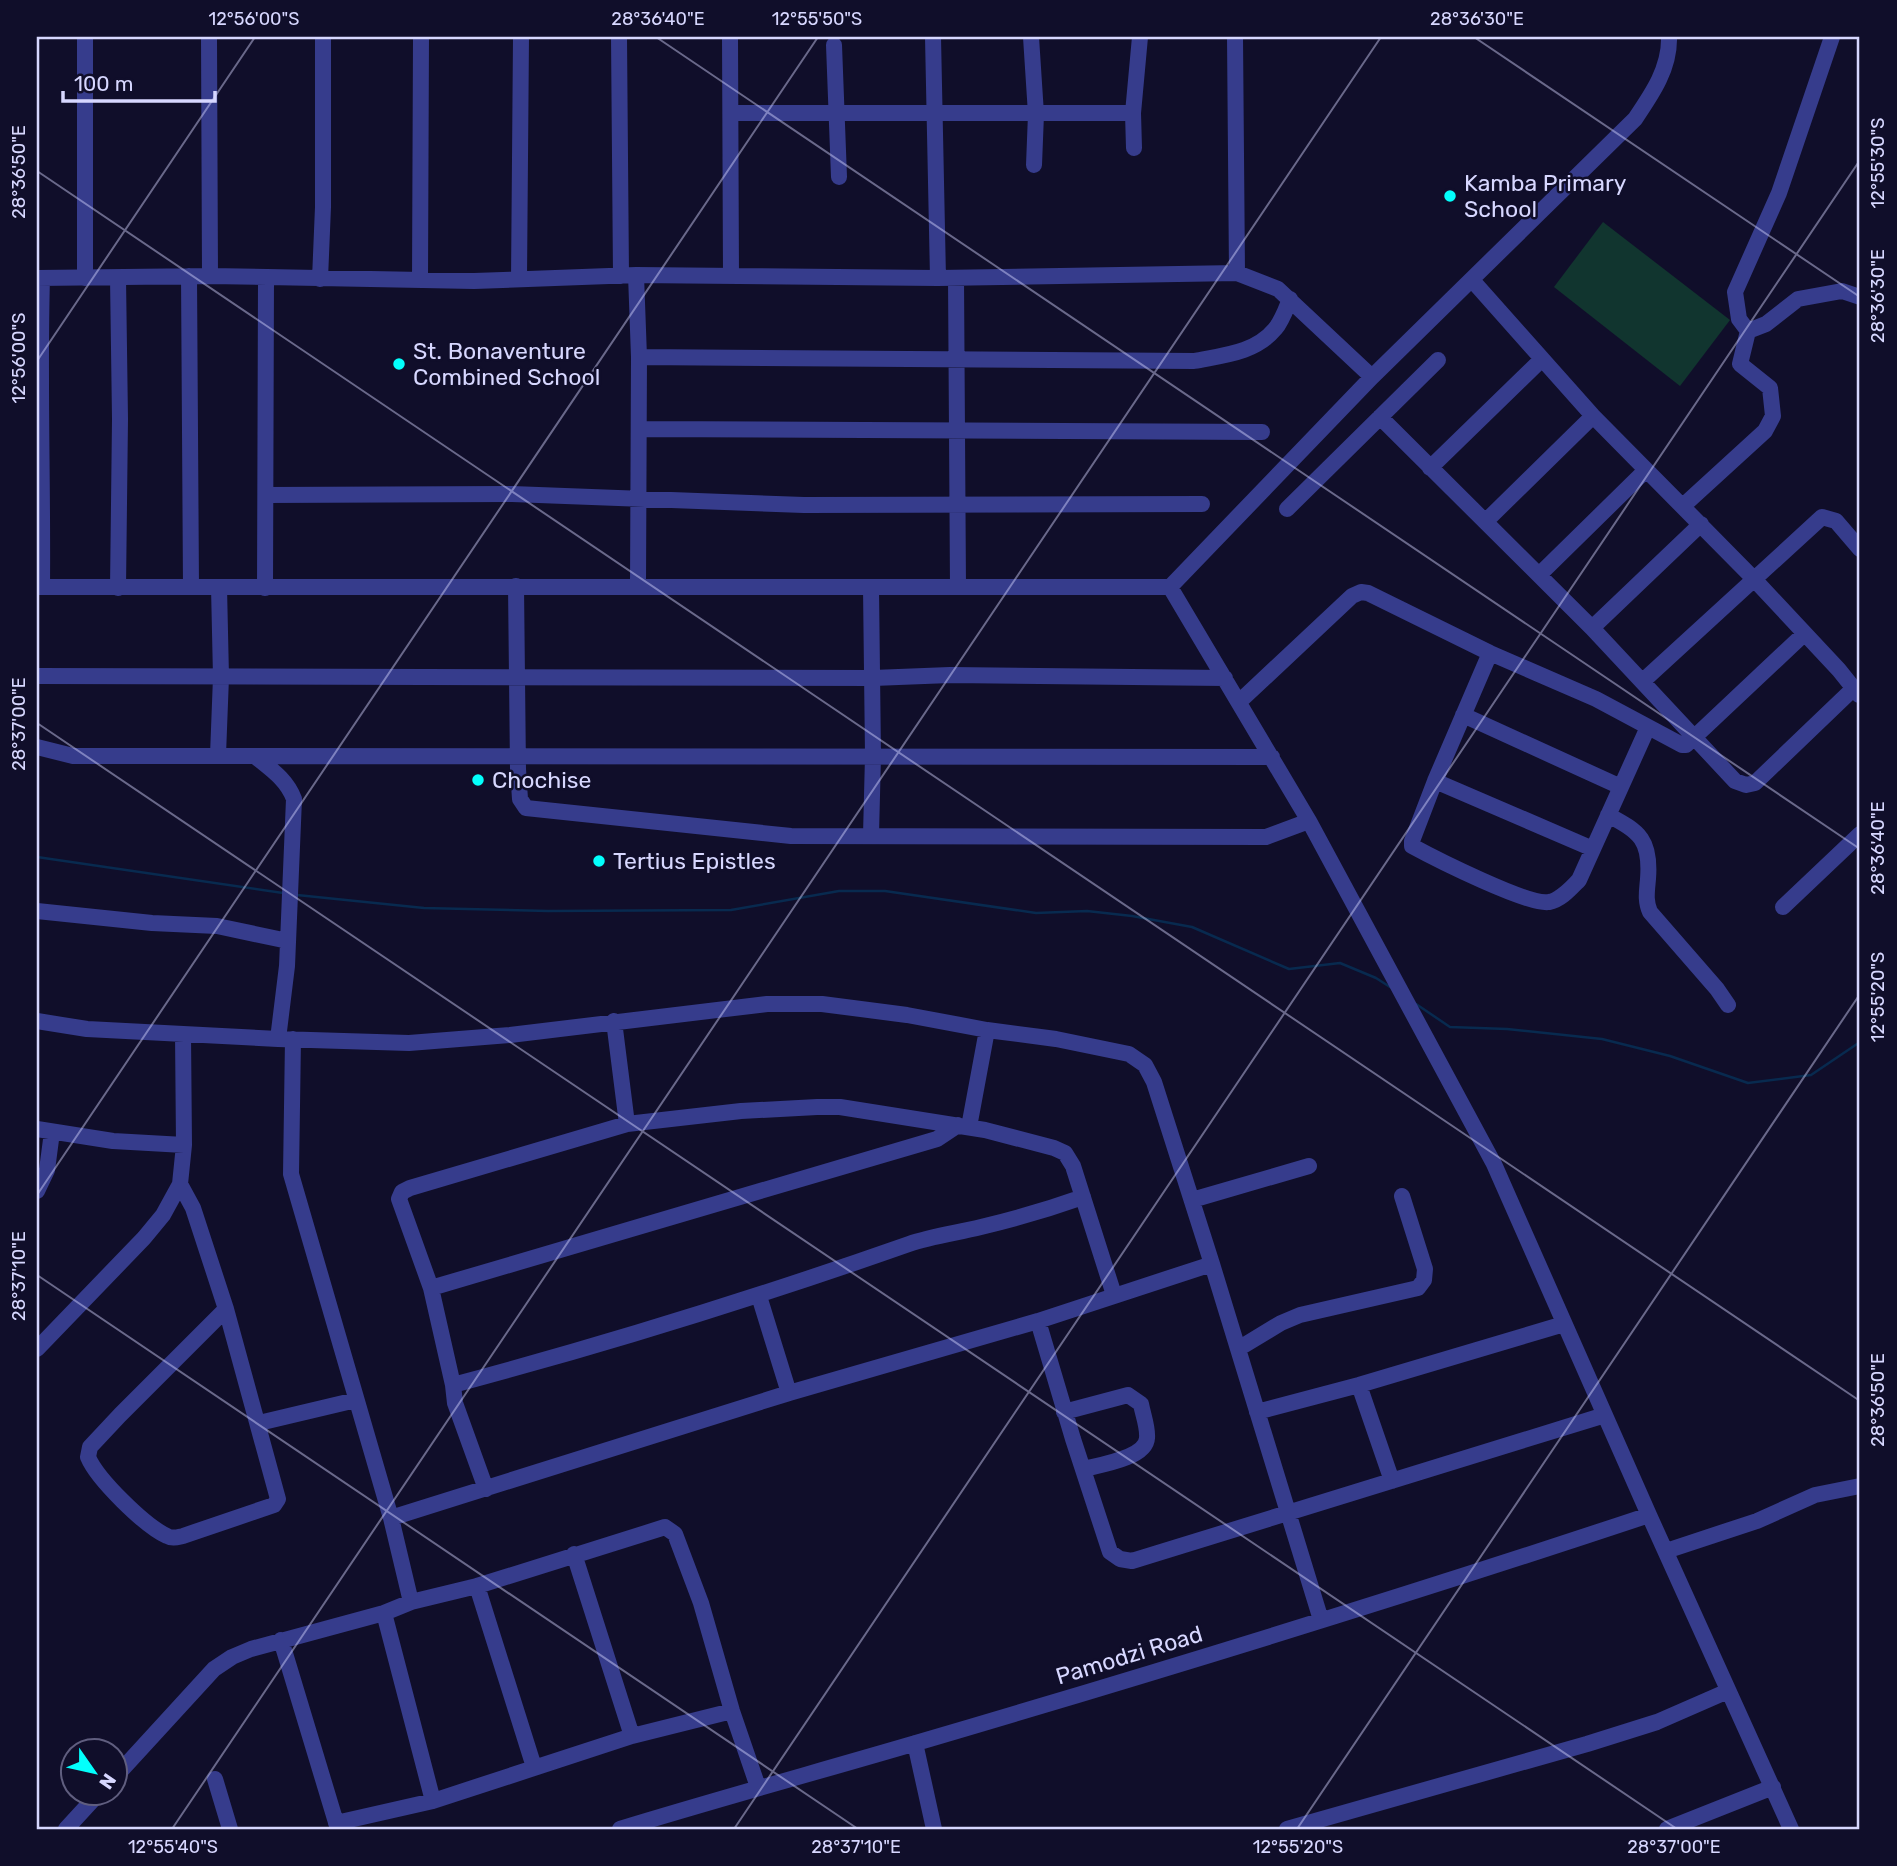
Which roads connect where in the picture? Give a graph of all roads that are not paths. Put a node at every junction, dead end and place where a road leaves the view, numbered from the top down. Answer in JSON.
{"nodes":[{"id":1,"x":85,"y":37,"type":"edge"},
{"id":2,"x":209,"y":37,"type":"edge"},
{"id":3,"x":323,"y":37,"type":"edge"},
{"id":4,"x":421,"y":37,"type":"edge"},
{"id":5,"x":521,"y":37,"type":"edge"},
{"id":6,"x":619,"y":37,"type":"edge"},
{"id":7,"x":730,"y":37,"type":"edge"},
{"id":8,"x":933,"y":37,"type":"edge"},
{"id":9,"x":1031,"y":37,"type":"edge"},
{"id":10,"x":1140,"y":37,"type":"edge"},
{"id":11,"x":1235,"y":37,"type":"edge"},
{"id":12,"x":1670,"y":37,"type":"edge"},
{"id":13,"x":1832,"y":37,"type":"edge"},
{"id":14,"x":834,"y":45,"type":"dead end"},
{"id":15,"x":837,"y":112,"type":"junction"},
{"id":16,"x":731,"y":113,"type":"junction"},
{"id":17,"x":934,"y":113,"type":"junction"},
{"id":18,"x":1035,"y":114,"type":"junction"},
{"id":19,"x":1133,"y":114,"type":"junction"},
{"id":20,"x":1133,"y":148,"type":"dead end"},
{"id":21,"x":1034,"y":165,"type":"dead end"},
{"id":22,"x":839,"y":177,"type":"dead end"},
{"id":23,"x":1237,"y":273,"type":"junction"},
{"id":24,"x":189,"y":276,"type":"junction"},
{"id":25,"x":210,"y":276,"type":"junction"},
{"id":26,"x":629,"y":276,"type":"junction"},
{"id":27,"x":731,"y":276,"type":"junction"},
{"id":28,"x":39,"y":278,"type":"edge"},
{"id":29,"x":85,"y":278,"type":"junction"},
{"id":30,"x":118,"y":278,"type":"junction"},
{"id":31,"x":938,"y":278,"type":"junction"},
{"id":32,"x":956,"y":278,"type":"junction"},
{"id":33,"x":266,"y":279,"type":"junction"},
{"id":34,"x":320,"y":279,"type":"junction"},
{"id":35,"x":519,"y":279,"type":"junction"},
{"id":36,"x":420,"y":280,"type":"junction"},
{"id":37,"x":1472,"y":280,"type":"junction"},
{"id":38,"x":1860,"y":297,"type":"edge"},
{"id":39,"x":1290,"y":299,"type":"junction"},
{"id":40,"x":1748,"y":331,"type":"junction"},
{"id":41,"x":38,"y":356,"type":"edge"},
{"id":42,"x":639,"y":356,"type":"junction"},
{"id":43,"x":957,"y":359,"type":"junction"},
{"id":44,"x":1438,"y":360,"type":"dead end"},
{"id":45,"x":1541,"y":360,"type":"junction"},
{"id":46,"x":1372,"y":377,"type":"junction"},
{"id":47,"x":1593,"y":416,"type":"junction"},
{"id":48,"x":1380,"y":417,"type":"junction"},
{"id":49,"x":40,"y":429,"type":"edge"},
{"id":50,"x":639,"y":429,"type":"junction"},
{"id":51,"x":957,"y":430,"type":"junction"},
{"id":52,"x":1262,"y":432,"type":"dead end"},
{"id":53,"x":1430,"y":468,"type":"junction"},
{"id":54,"x":1646,"y":470,"type":"junction"},
{"id":55,"x":266,"y":495,"type":"junction"},
{"id":56,"x":639,"y":499,"type":"junction"},
{"id":57,"x":39,"y":501,"type":"edge"},
{"id":58,"x":958,"y":504,"type":"junction"},
{"id":59,"x":1202,"y":504,"type":"dead end"},
{"id":60,"x":1683,"y":506,"type":"junction"},
{"id":61,"x":1287,"y":509,"type":"dead end"},
{"id":62,"x":1486,"y":521,"type":"junction"},
{"id":63,"x":1701,"y":524,"type":"junction"},
{"id":64,"x":1860,"y":549,"type":"edge"},
{"id":65,"x":1539,"y":575,"type":"junction"},
{"id":66,"x":1753,"y":578,"type":"junction"},
{"id":67,"x":516,"y":586,"type":"junction"},
{"id":68,"x":638,"y":586,"type":"junction"},
{"id":69,"x":39,"y":587,"type":"edge"},
{"id":70,"x":191,"y":587,"type":"junction"},
{"id":71,"x":219,"y":587,"type":"junction"},
{"id":72,"x":958,"y":587,"type":"junction"},
{"id":73,"x":1170,"y":587,"type":"junction"},
{"id":74,"x":118,"y":588,"type":"junction"},
{"id":75,"x":265,"y":588,"type":"junction"},
{"id":76,"x":871,"y":588,"type":"junction"},
{"id":77,"x":1592,"y":628,"type":"junction"},
{"id":78,"x":1804,"y":634,"type":"junction"},
{"id":79,"x":1490,"y":653,"type":"junction"},
{"id":80,"x":37,"y":676,"type":"edge"},
{"id":81,"x":221,"y":677,"type":"junction"},
{"id":82,"x":516,"y":677,"type":"junction"},
{"id":83,"x":873,"y":678,"type":"junction"},
{"id":84,"x":1225,"y":678,"type":"junction"},
{"id":85,"x":1643,"y":681,"type":"junction"},
{"id":86,"x":1857,"y":693,"type":"edge"},
{"id":87,"x":1239,"y":702,"type":"junction"},
{"id":88,"x":1463,"y":715,"type":"junction"},
{"id":89,"x":1648,"y":727,"type":"junction"},
{"id":90,"x":1693,"y":737,"type":"junction"},
{"id":91,"x":37,"y":747,"type":"edge"},
{"id":92,"x":218,"y":755,"type":"junction"},
{"id":93,"x":873,"y":756,"type":"junction"},
{"id":94,"x":256,"y":757,"type":"junction"},
{"id":95,"x":1272,"y":757,"type":"junction"},
{"id":96,"x":518,"y":758,"type":"junction"},
{"id":97,"x":1435,"y":781,"type":"junction"},
{"id":98,"x":1621,"y":787,"type":"junction"},
{"id":99,"x":1608,"y":815,"type":"junction"},
{"id":100,"x":1309,"y":821,"type":"junction"},
{"id":101,"x":1860,"y":834,"type":"edge"},
{"id":102,"x":871,"y":835,"type":"junction"},
{"id":103,"x":1593,"y":849,"type":"junction"},
{"id":104,"x":1783,"y":907,"type":"dead end"},
{"id":105,"x":37,"y":911,"type":"edge"},
{"id":106,"x":288,"y":942,"type":"junction"},
{"id":107,"x":1728,"y":1005,"type":"dead end"},
{"id":108,"x":37,"y":1021,"type":"edge"},
{"id":109,"x":614,"y":1021,"type":"junction"},
{"id":110,"x":987,"y":1030,"type":"junction"},
{"id":111,"x":183,"y":1034,"type":"junction"},
{"id":112,"x":285,"y":1039,"type":"junction"},
{"id":113,"x":627,"y":1124,"type":"junction"},
{"id":114,"x":964,"y":1126,"type":"junction"},
{"id":115,"x":44,"y":1130,"type":"edge"},
{"id":116,"x":184,"y":1145,"type":"junction"},
{"id":117,"x":1309,"y":1166,"type":"dead end"},
{"id":118,"x":180,"y":1184,"type":"junction"},
{"id":119,"x":37,"y":1191,"type":"edge"},
{"id":120,"x":1402,"y":1196,"type":"dead end"},
{"id":121,"x":1083,"y":1197,"type":"junction"},
{"id":122,"x":1192,"y":1200,"type":"junction"},
{"id":123,"x":1212,"y":1264,"type":"junction"},
{"id":124,"x":431,"y":1288,"type":"junction"},
{"id":125,"x":759,"y":1296,"type":"junction"},
{"id":126,"x":1114,"y":1296,"type":"junction"},
{"id":127,"x":226,"y":1309,"type":"junction"},
{"id":128,"x":1038,"y":1321,"type":"junction"},
{"id":129,"x":1564,"y":1324,"type":"junction"},
{"id":130,"x":37,"y":1349,"type":"edge"},
{"id":131,"x":1238,"y":1349,"type":"junction"},
{"id":132,"x":453,"y":1385,"type":"junction"},
{"id":133,"x":1359,"y":1385,"type":"junction"},
{"id":134,"x":789,"y":1394,"type":"junction"},
{"id":135,"x":356,"y":1399,"type":"junction"},
{"id":136,"x":1065,"y":1412,"type":"junction"},
{"id":137,"x":1257,"y":1412,"type":"junction"},
{"id":138,"x":1605,"y":1415,"type":"junction"},
{"id":139,"x":258,"y":1423,"type":"junction"},
{"id":140,"x":1084,"y":1469,"type":"junction"},
{"id":141,"x":1392,"y":1481,"type":"junction"},
{"id":142,"x":1860,"y":1486,"type":"edge"},
{"id":143,"x":486,"y":1489,"type":"junction"},
{"id":144,"x":1287,"y":1512,"type":"junction"},
{"id":145,"x":1649,"y":1515,"type":"junction"},
{"id":146,"x":391,"y":1518,"type":"junction"},
{"id":147,"x":1666,"y":1551,"type":"junction"},
{"id":148,"x":574,"y":1554,"type":"junction"},
{"id":149,"x":477,"y":1586,"type":"junction"},
{"id":150,"x":411,"y":1602,"type":"junction"},
{"id":151,"x":384,"y":1613,"type":"junction"},
{"id":152,"x":1321,"y":1620,"type":"junction"},
{"id":153,"x":281,"y":1640,"type":"junction"},
{"id":154,"x":1728,"y":1691,"type":"junction"},
{"id":155,"x":732,"y":1711,"type":"junction"},
{"id":156,"x":632,"y":1736,"type":"junction"},
{"id":157,"x":915,"y":1744,"type":"junction"},
{"id":158,"x":130,"y":1761,"type":"edge"},
{"id":159,"x":534,"y":1767,"type":"junction"},
{"id":160,"x":215,"y":1779,"type":"dead end"},
{"id":161,"x":758,"y":1787,"type":"junction"},
{"id":162,"x":1773,"y":1787,"type":"junction"},
{"id":163,"x":433,"y":1801,"type":"junction"},
{"id":164,"x":87,"y":1806,"type":"edge"},
{"id":165,"x":337,"y":1826,"type":"edge"},
{"id":166,"x":1308,"y":1827,"type":"edge"},
{"id":167,"x":65,"y":1829,"type":"edge"},
{"id":168,"x":230,"y":1829,"type":"edge"},
{"id":169,"x":620,"y":1829,"type":"edge"},
{"id":170,"x":934,"y":1829,"type":"edge"},
{"id":171,"x":1287,"y":1829,"type":"edge"},
{"id":172,"x":1671,"y":1829,"type":"edge"},
{"id":173,"x":1791,"y":1829,"type":"edge"}],
"edges":[{"from":1,"to":29,"type":"street"},
{"from":2,"to":25,"type":"street"},
{"from":3,"to":34,"type":"street"},
{"from":4,"to":36,"type":"street"},
{"from":5,"to":35,"type":"street"},
{"from":6,"to":26,"type":"street"},
{"from":7,"to":16,"type":"street"},
{"from":8,"to":17,"type":"street"},
{"from":9,"to":18,"type":"street"},
{"from":10,"to":19,"type":"street"},
{"from":11,"to":23,"type":"street"},
{"from":12,"to":37,"type":"street"},
{"from":13,"to":40,"type":"street"},
{"from":14,"to":15,"type":"street"},
{"from":15,"to":16,"type":"street"},
{"from":15,"to":17,"type":"street"},
{"from":15,"to":22,"type":"street"},
{"from":16,"to":27,"type":"street"},
{"from":17,"to":18,"type":"street"},
{"from":17,"to":31,"type":"street"},
{"from":18,"to":19,"type":"street"},
{"from":18,"to":21,"type":"street"},
{"from":19,"to":20,"type":"street"},
{"from":23,"to":32,"type":"street"},
{"from":23,"to":39,"type":"street"},
{"from":24,"to":25,"type":"street"},
{"from":24,"to":30,"type":"street"},
{"from":24,"to":70,"type":"street"},
{"from":25,"to":33,"type":"street"},
{"from":26,"to":27,"type":"street"},
{"from":26,"to":35,"type":"street"},
{"from":26,"to":42,"type":"street"},
{"from":27,"to":31,"type":"street"},
{"from":28,"to":29,"type":"street"},
{"from":28,"to":41,"type":"street"},
{"from":29,"to":30,"type":"street"},
{"from":30,"to":74,"type":"street"},
{"from":31,"to":32,"type":"street"},
{"from":32,"to":43,"type":"street"},
{"from":33,"to":34,"type":"street"},
{"from":33,"to":55,"type":"street"},
{"from":34,"to":36,"type":"street"},
{"from":35,"to":36,"type":"street"},
{"from":37,"to":45,"type":"street"},
{"from":37,"to":46,"type":"street"},
{"from":38,"to":40,"type":"street"},
{"from":39,"to":43,"type":"street"},
{"from":39,"to":46,"type":"street"},
{"from":40,"to":60,"type":"street"},
{"from":41,"to":49,"type":"street"},
{"from":42,"to":43,"type":"street"},
{"from":42,"to":50,"type":"street"},
{"from":43,"to":51,"type":"street"},
{"from":44,"to":48,"type":"street"},
{"from":45,"to":47,"type":"street"},
{"from":45,"to":53,"type":"street"},
{"from":46,"to":73,"type":"street"},
{"from":47,"to":54,"type":"street"},
{"from":47,"to":62,"type":"street"},
{"from":48,"to":53,"type":"street"},
{"from":48,"to":61,"type":"street"},
{"from":49,"to":57,"type":"street"},
{"from":50,"to":51,"type":"street"},
{"from":50,"to":56,"type":"street"},
{"from":51,"to":52,"type":"street"},
{"from":51,"to":58,"type":"street"},
{"from":53,"to":62,"type":"street"},
{"from":54,"to":60,"type":"street"},
{"from":54,"to":65,"type":"street"},
{"from":55,"to":56,"type":"street"},
{"from":55,"to":75,"type":"street"},
{"from":56,"to":58,"type":"street"},
{"from":56,"to":68,"type":"street"},
{"from":57,"to":69,"type":"street"},
{"from":58,"to":59,"type":"street"},
{"from":58,"to":72,"type":"street"},
{"from":60,"to":63,"type":"street"},
{"from":62,"to":65,"type":"street"},
{"from":63,"to":66,"type":"street"},
{"from":63,"to":77,"type":"street"},
{"from":64,"to":66,"type":"street"},
{"from":65,"to":77,"type":"street"},
{"from":66,"to":78,"type":"street"},
{"from":66,"to":85,"type":"street"},
{"from":67,"to":68,"type":"street"},
{"from":67,"to":75,"type":"street"},
{"from":67,"to":82,"type":"street"},
{"from":68,"to":76,"type":"street"},
{"from":69,"to":74,"type":"street"},
{"from":70,"to":71,"type":"street"},
{"from":70,"to":74,"type":"street"},
{"from":71,"to":75,"type":"street"},
{"from":71,"to":81,"type":"street"},
{"from":72,"to":73,"type":"street"},
{"from":72,"to":76,"type":"street"},
{"from":73,"to":84,"type":"street"},
{"from":76,"to":83,"type":"street"},
{"from":77,"to":85,"type":"street"},
{"from":78,"to":86,"type":"street"},
{"from":78,"to":90,"type":"street"},
{"from":79,"to":87,"type":"street"},
{"from":79,"to":88,"type":"street"},
{"from":79,"to":89,"type":"street"},
{"from":80,"to":81,"type":"street"},
{"from":81,"to":82,"type":"street"},
{"from":81,"to":92,"type":"street"},
{"from":82,"to":83,"type":"street"},
{"from":82,"to":96,"type":"street"},
{"from":83,"to":84,"type":"street"},
{"from":83,"to":93,"type":"street"},
{"from":84,"to":87,"type":"street"},
{"from":85,"to":90,"type":"street"},
{"from":86,"to":90,"type":"street"},
{"from":87,"to":95,"type":"street"},
{"from":88,"to":97,"type":"street"},
{"from":88,"to":98,"type":"street"},
{"from":89,"to":90,"type":"street"},
{"from":89,"to":98,"type":"street"},
{"from":91,"to":92,"type":"street"},
{"from":92,"to":94,"type":"street"},
{"from":93,"to":95,"type":"street"},
{"from":93,"to":96,"type":"street"},
{"from":93,"to":102,"type":"street"},
{"from":94,"to":96,"type":"street"},
{"from":94,"to":106,"type":"street"},
{"from":95,"to":100,"type":"street"},
{"from":96,"to":102,"type":"street"},
{"from":97,"to":103,"type":"street"},
{"from":97,"to":103,"type":"street"},
{"from":98,"to":99,"type":"street"},
{"from":99,"to":103,"type":"street"},
{"from":99,"to":107,"type":"street"},
{"from":100,"to":102,"type":"street"},
{"from":100,"to":129,"type":"street"},
{"from":101,"to":104,"type":"street"},
{"from":105,"to":106,"type":"street"},
{"from":106,"to":112,"type":"street"},
{"from":108,"to":111,"type":"street"},
{"from":109,"to":110,"type":"street"},
{"from":109,"to":112,"type":"street"},
{"from":109,"to":113,"type":"street"},
{"from":110,"to":114,"type":"street"},
{"from":110,"to":122,"type":"street"},
{"from":111,"to":112,"type":"street"},
{"from":111,"to":116,"type":"street"},
{"from":112,"to":135,"type":"street"},
{"from":113,"to":114,"type":"street"},
{"from":113,"to":124,"type":"street"},
{"from":114,"to":121,"type":"street"},
{"from":114,"to":124,"type":"street"},
{"from":115,"to":116,"type":"street"},
{"from":115,"to":119,"type":"street"},
{"from":116,"to":118,"type":"street"},
{"from":117,"to":122,"type":"street"},
{"from":118,"to":127,"type":"street"},
{"from":118,"to":130,"type":"street"},
{"from":120,"to":131,"type":"street"},
{"from":121,"to":125,"type":"street"},
{"from":121,"to":126,"type":"street"},
{"from":122,"to":123,"type":"street"},
{"from":123,"to":126,"type":"street"},
{"from":123,"to":131,"type":"street"},
{"from":124,"to":132,"type":"street"},
{"from":125,"to":132,"type":"street"},
{"from":125,"to":134,"type":"street"},
{"from":126,"to":128,"type":"street"},
{"from":127,"to":139,"type":"street"},
{"from":127,"to":139,"type":"street"},
{"from":128,"to":134,"type":"street"},
{"from":128,"to":136,"type":"street"},
{"from":129,"to":133,"type":"street"},
{"from":129,"to":138,"type":"street"},
{"from":131,"to":137,"type":"street"},
{"from":132,"to":143,"type":"street"},
{"from":133,"to":137,"type":"street"},
{"from":133,"to":141,"type":"street"},
{"from":134,"to":143,"type":"street"},
{"from":135,"to":139,"type":"street"},
{"from":135,"to":146,"type":"street"},
{"from":136,"to":140,"type":"street"},
{"from":136,"to":140,"type":"street"},
{"from":137,"to":144,"type":"street"},
{"from":138,"to":141,"type":"street"},
{"from":138,"to":145,"type":"street"},
{"from":140,"to":144,"type":"street"},
{"from":141,"to":144,"type":"street"},
{"from":142,"to":147,"type":"street"},
{"from":143,"to":146,"type":"street"},
{"from":144,"to":152,"type":"street"},
{"from":145,"to":147,"type":"street"},
{"from":145,"to":152,"type":"street","name":"Pamodzi Road"},
{"from":146,"to":150,"type":"street"},
{"from":147,"to":154,"type":"street"},
{"from":148,"to":149,"type":"street"},
{"from":148,"to":155,"type":"street"},
{"from":148,"to":156,"type":"street"},
{"from":149,"to":150,"type":"street"},
{"from":149,"to":159,"type":"street"},
{"from":150,"to":151,"type":"street"},
{"from":151,"to":153,"type":"street"},
{"from":151,"to":163,"type":"street"},
{"from":152,"to":157,"type":"street","name":"Pamodzi Road"},
{"from":153,"to":158,"type":"street"},
{"from":153,"to":165,"type":"street"},
{"from":154,"to":162,"type":"street"},
{"from":154,"to":166,"type":"street"},
{"from":155,"to":156,"type":"street"},
{"from":155,"to":161,"type":"street"},
{"from":156,"to":159,"type":"street"},
{"from":157,"to":161,"type":"street","name":"Pamodzi Road"},
{"from":157,"to":170,"type":"street"},
{"from":159,"to":163,"type":"street"},
{"from":160,"to":168,"type":"street"},
{"from":161,"to":169,"type":"street","name":"Pamodzi Road"},
{"from":162,"to":172,"type":"street"},
{"from":162,"to":173,"type":"street"},
{"from":163,"to":165,"type":"street"},
{"from":164,"to":167,"type":"street"},
{"from":166,"to":171,"type":"street"}]}
